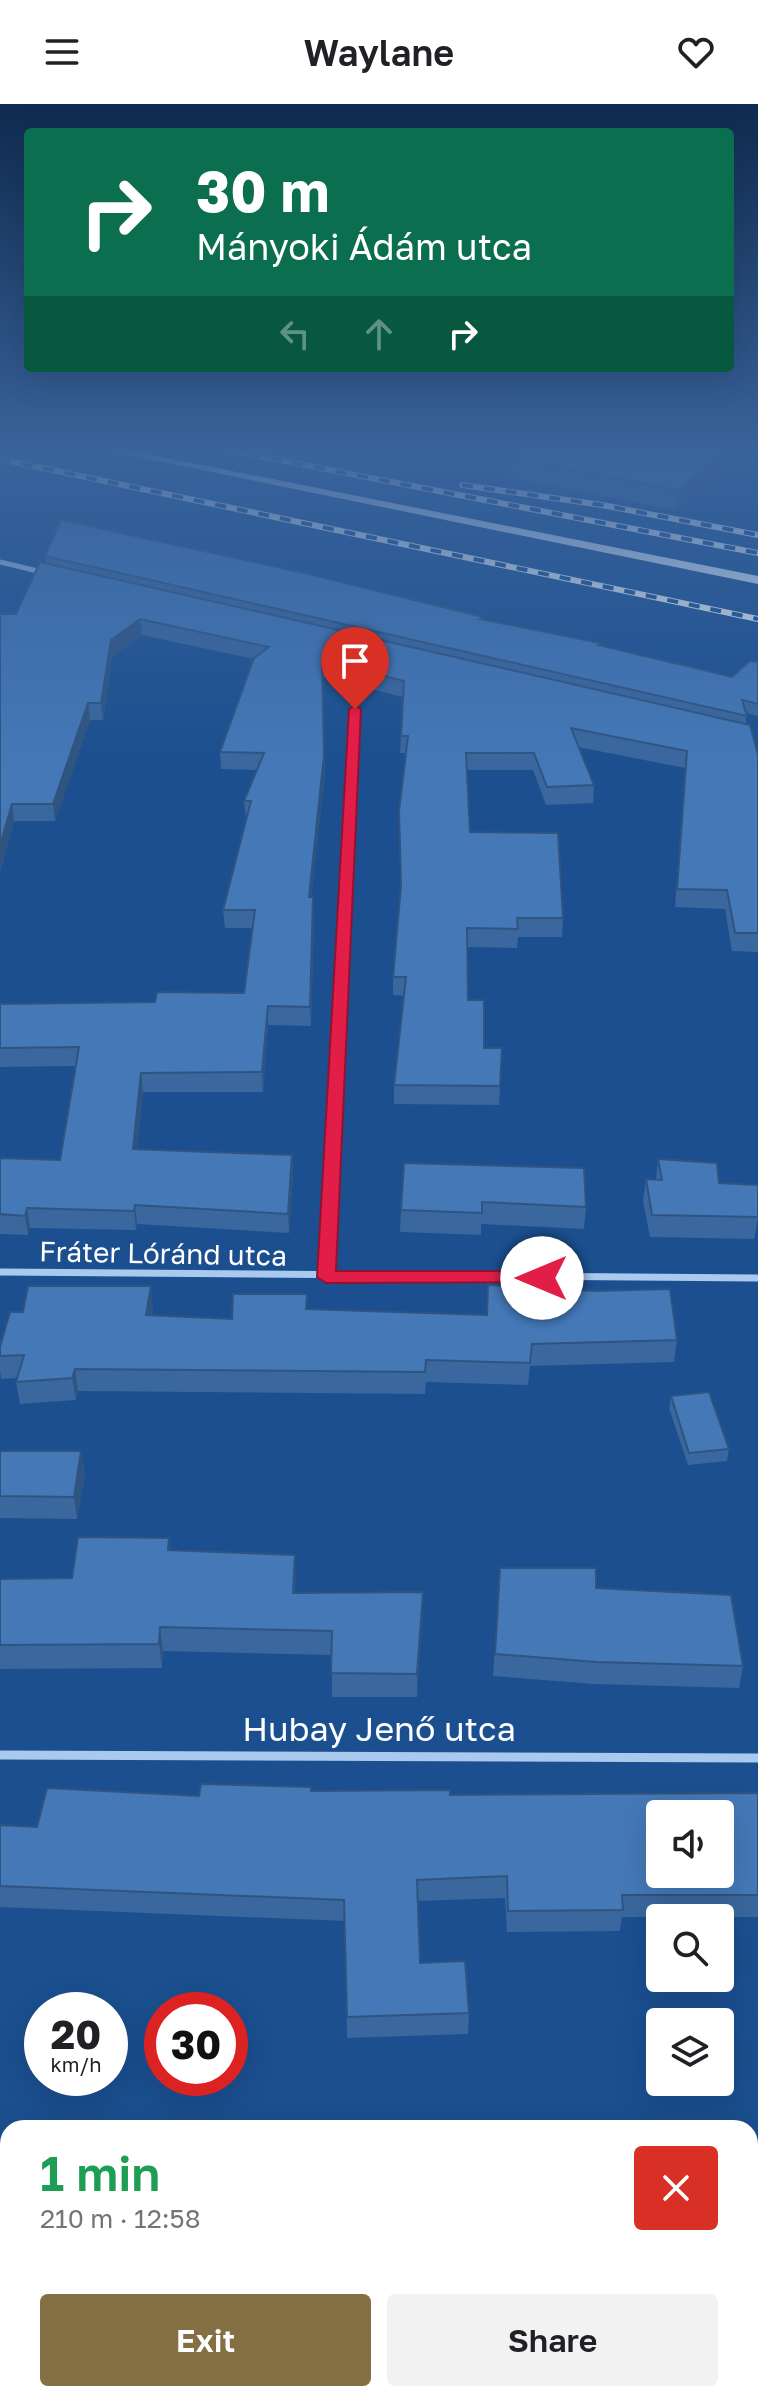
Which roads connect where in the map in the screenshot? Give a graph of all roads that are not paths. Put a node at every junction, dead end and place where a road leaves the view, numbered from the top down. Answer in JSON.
{"nodes":[{"id":1,"x":624,"y":553,"type":"edge"},
{"id":2,"x":683,"y":553,"type":"edge"},
{"id":3,"x":1,"y":564,"type":"edge"},
{"id":4,"x":758,"y":568,"type":"edge"},
{"id":5,"x":48,"y":573,"type":"edge"},
{"id":6,"x":758,"y":580,"type":"edge"},
{"id":7,"x":343,"y":642,"type":"edge"},
{"id":8,"x":358,"y":645,"type":"junction"},
{"id":9,"x":388,"y":652,"type":"edge"},
{"id":10,"x":0,"y":1272,"type":"edge"},
{"id":11,"x":326,"y":1277,"type":"junction"},
{"id":12,"x":758,"y":1278,"type":"edge"},
{"id":13,"x":0,"y":1755,"type":"edge"},
{"id":14,"x":758,"y":1758,"type":"edge"}],
"edges":[{"from":1,"to":6,"type":"main road"},
{"from":2,"to":4,"type":"main road"},
{"from":3,"to":5,"type":"street"},
{"from":7,"to":8,"type":"street"},
{"from":8,"to":9,"type":"street"},
{"from":8,"to":11,"type":"street"},
{"from":10,"to":11,"type":"street","name":"Fráter Lóránd utca"},
{"from":11,"to":12,"type":"street","name":"Fráter Lóránd utca"},
{"from":13,"to":14,"type":"street","name":"Hubay Jenő utca"}]}
